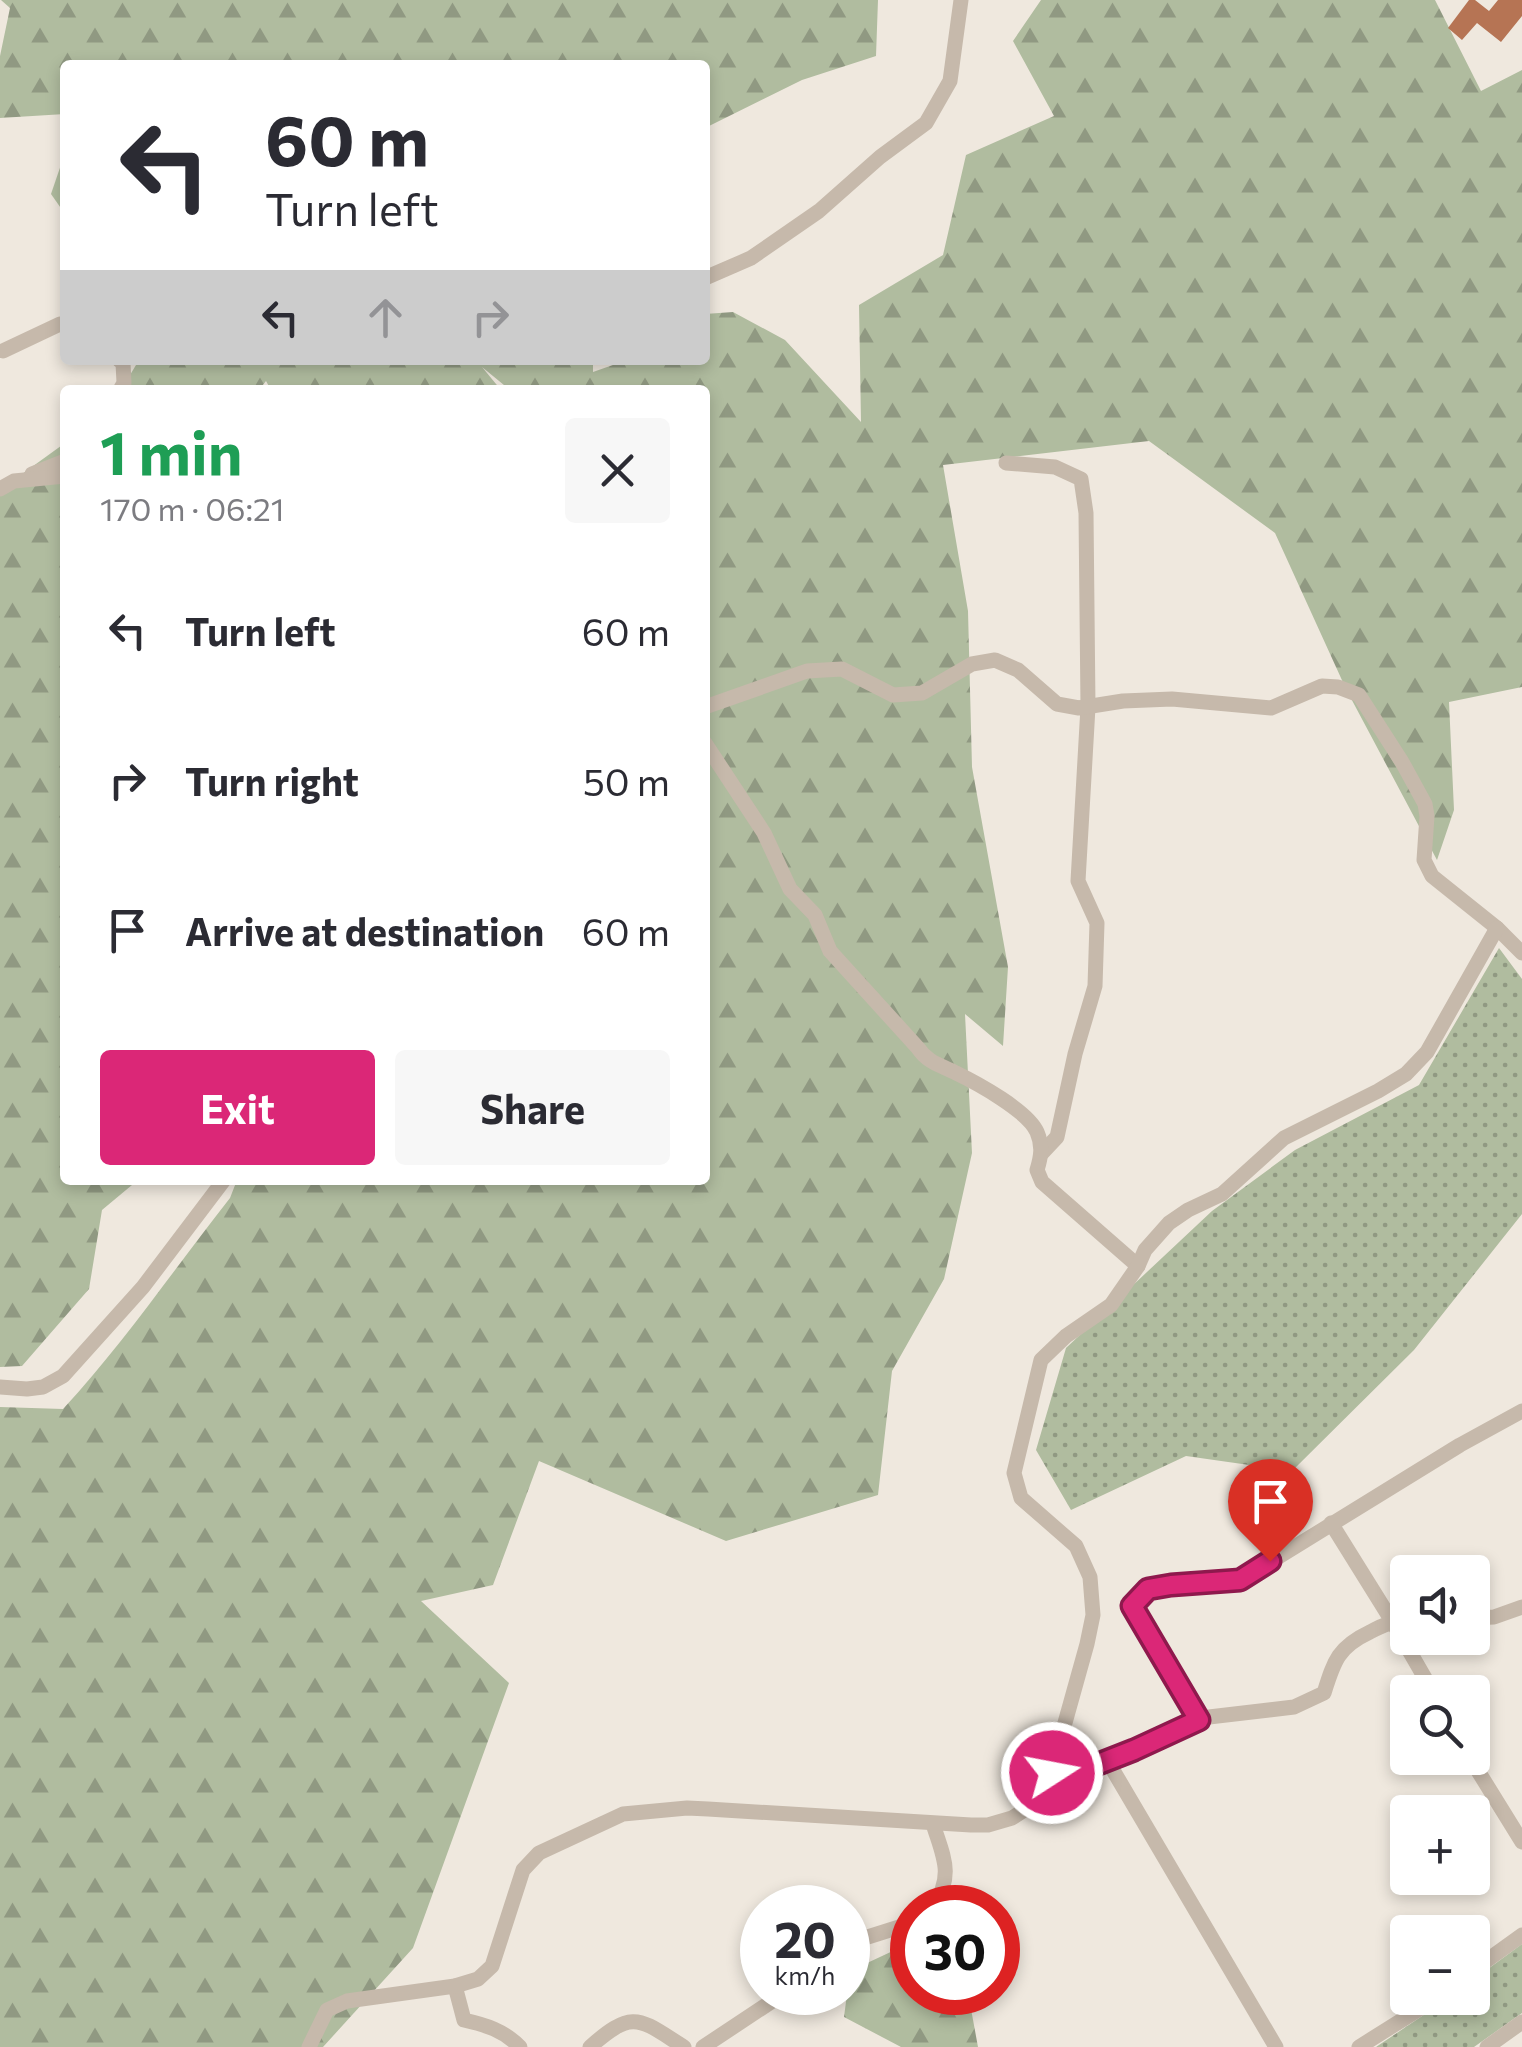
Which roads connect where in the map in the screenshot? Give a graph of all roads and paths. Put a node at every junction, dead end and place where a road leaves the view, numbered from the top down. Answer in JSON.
{"nodes":[{"id":1,"x":961,"y":0,"type":"edge"},
{"id":2,"x":710,"y":276,"type":"edge"},
{"id":3,"x":60,"y":324,"type":"edge"},
{"id":4,"x":3,"y":351,"type":"dead end"},
{"id":5,"x":60,"y":463,"type":"edge"},
{"id":6,"x":1006,"y":463,"type":"dead end"},
{"id":7,"x":60,"y":477,"type":"edge"},
{"id":8,"x":7,"y":485,"type":"edge"},
{"id":9,"x":710,"y":705,"type":"edge"},
{"id":10,"x":1088,"y":706,"type":"junction"},
{"id":11,"x":710,"y":751,"type":"edge"},
{"id":12,"x":1497,"y":928,"type":"junction"},
{"id":13,"x":1522,"y":952,"type":"edge"},
{"id":14,"x":1042,"y":1153,"type":"junction"},
{"id":15,"x":220,"y":1185,"type":"edge"},
{"id":16,"x":1138,"y":1266,"type":"junction"},
{"id":17,"x":0,"y":1387,"type":"edge"},
{"id":18,"x":1522,"y":1411,"type":"edge"},
{"id":19,"x":1330,"y":1523,"type":"junction"},
{"id":20,"x":1390,"y":1607,"type":"edge"},
{"id":21,"x":1522,"y":1607,"type":"edge"},
{"id":22,"x":1490,"y":1617,"type":"edge"},
{"id":23,"x":1390,"y":1625,"type":"edge"},
{"id":24,"x":1199,"y":1720,"type":"junction"},
{"id":25,"x":1108,"y":1760,"type":"junction"},
{"id":26,"x":1052,"y":1773,"type":"junction"},
{"id":27,"x":1481,"y":1775,"type":"edge"},
{"id":28,"x":933,"y":1824,"type":"junction"},
{"id":29,"x":1522,"y":1842,"type":"edge"},
{"id":30,"x":944,"y":1885,"type":"edge"},
{"id":31,"x":1522,"y":1935,"type":"edge"},
{"id":32,"x":1490,"y":1958,"type":"edge"},
{"id":33,"x":454,"y":1986,"type":"junction"},
{"id":34,"x":751,"y":2015,"type":"edge"},
{"id":35,"x":1410,"y":2015,"type":"edge"},
{"id":36,"x":1522,"y":2022,"type":"edge"},
{"id":37,"x":309,"y":2047,"type":"edge"},
{"id":38,"x":520,"y":2047,"type":"edge"},
{"id":39,"x":590,"y":2047,"type":"edge"},
{"id":40,"x":684,"y":2047,"type":"edge"},
{"id":41,"x":703,"y":2047,"type":"edge"},
{"id":42,"x":1276,"y":2047,"type":"edge"},
{"id":43,"x":1359,"y":2047,"type":"edge"},
{"id":44,"x":1487,"y":2047,"type":"edge"}],
"edges":[{"from":1,"to":2,"type":"street"},
{"from":3,"to":4,"type":"street"},
{"from":5,"to":8,"type":"street"},
{"from":6,"to":10,"type":"street"},
{"from":7,"to":8,"type":"street"},
{"from":9,"to":10,"type":"street"},
{"from":10,"to":12,"type":"street"},
{"from":10,"to":14,"type":"street"},
{"from":11,"to":14,"type":"street"},
{"from":12,"to":13,"type":"street"},
{"from":12,"to":16,"type":"street"},
{"from":14,"to":16,"type":"street"},
{"from":15,"to":17,"type":"street"},
{"from":16,"to":26,"type":"street"},
{"from":18,"to":19,"type":"street"},
{"from":19,"to":20,"type":"street"},
{"from":19,"to":24,"type":"street"},
{"from":21,"to":22,"type":"street"},
{"from":23,"to":24,"type":"street"},
{"from":24,"to":25,"type":"street"},
{"from":25,"to":26,"type":"street"},
{"from":25,"to":42,"type":"street"},
{"from":26,"to":28,"type":"street"},
{"from":27,"to":29,"type":"street"},
{"from":28,"to":30,"type":"street"},
{"from":28,"to":33,"type":"street"},
{"from":31,"to":32,"type":"street"},
{"from":33,"to":37,"type":"street"},
{"from":33,"to":38,"type":"street"},
{"from":34,"to":41,"type":"street"},
{"from":35,"to":43,"type":"street"},
{"from":36,"to":44,"type":"street"},
{"from":39,"to":40,"type":"street"}]}
